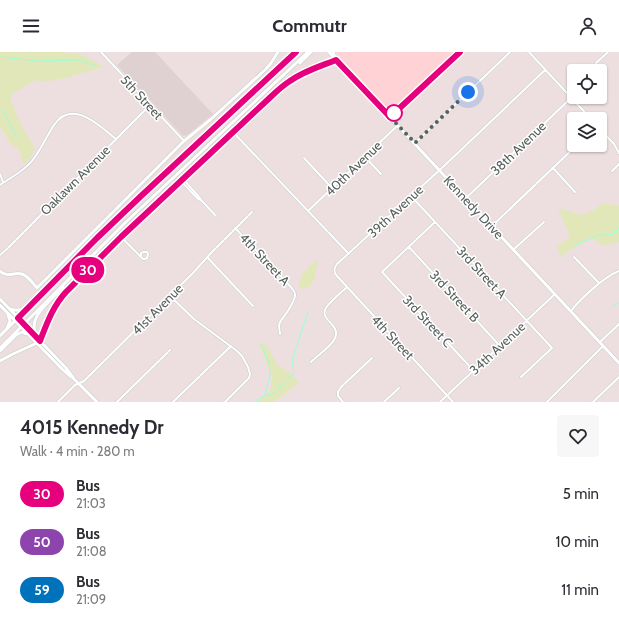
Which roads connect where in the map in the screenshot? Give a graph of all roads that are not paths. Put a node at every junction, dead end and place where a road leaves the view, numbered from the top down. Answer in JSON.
{"nodes":[{"id":1,"x":100,"y":52,"type":"edge"},
{"id":2,"x":278,"y":52,"type":"edge"},
{"id":3,"x":296,"y":52,"type":"edge"},
{"id":4,"x":308,"y":52,"type":"edge"},
{"id":5,"x":311,"y":52,"type":"edge"},
{"id":6,"x":329,"y":52,"type":"edge"},
{"id":7,"x":333,"y":52,"type":"edge"},
{"id":8,"x":460,"y":52,"type":"edge"},
{"id":9,"x":510,"y":52,"type":"edge"},
{"id":10,"x":529,"y":52,"type":"edge"},
{"id":11,"x":608,"y":52,"type":"edge"},
{"id":12,"x":336,"y":60,"type":"junction"},
{"id":13,"x":596,"y":63,"type":"dead end"},
{"id":14,"x":545,"y":70,"type":"junction"},
{"id":15,"x":268,"y":90,"type":"junction"},
{"id":16,"x":567,"y":94,"type":"edge"},
{"id":17,"x":567,"y":102,"type":"edge"},
{"id":18,"x":577,"y":104,"type":"edge"},
{"id":19,"x":150,"y":105,"type":"junction"},
{"id":20,"x":584,"y":112,"type":"edge"},
{"id":21,"x":390,"y":117,"type":"junction"},
{"id":22,"x":398,"y":125,"type":"junction"},
{"id":23,"x":234,"y":132,"type":"junction"},
{"id":24,"x":607,"y":136,"type":"edge"},
{"id":25,"x":116,"y":139,"type":"junction"},
{"id":26,"x":184,"y":141,"type":"junction"},
{"id":27,"x":415,"y":143,"type":"junction"},
{"id":28,"x":570,"y":152,"type":"edge"},
{"id":29,"x":619,"y":153,"type":"edge"},
{"id":30,"x":365,"y":157,"type":"junction"},
{"id":31,"x":304,"y":158,"type":"dead end"},
{"id":32,"x":619,"y":164,"type":"edge"},
{"id":33,"x":553,"y":168,"type":"junction"},
{"id":34,"x":440,"y":170,"type":"junction"},
{"id":35,"x":612,"y":171,"type":"dead end"},
{"id":36,"x":0,"y":174,"type":"edge"},
{"id":37,"x":382,"y":174,"type":"dead end"},
{"id":38,"x":182,"y":180,"type":"junction"},
{"id":39,"x":3,"y":183,"type":"junction"},
{"id":40,"x":0,"y":185,"type":"edge"},
{"id":41,"x":332,"y":188,"type":"junction"},
{"id":42,"x":575,"y":192,"type":"dead end"},
{"id":43,"x":411,"y":196,"type":"junction"},
{"id":44,"x":466,"y":198,"type":"junction"},
{"id":45,"x":308,"y":211,"type":"junction"},
{"id":46,"x":252,"y":212,"type":"dead end"},
{"id":47,"x":216,"y":216,"type":"dead end"},
{"id":48,"x":436,"y":222,"type":"junction"},
{"id":49,"x":544,"y":222,"type":"dead end"},
{"id":50,"x":492,"y":226,"type":"junction"},
{"id":51,"x":236,"y":228,"type":"junction"},
{"id":52,"x":121,"y":237,"type":"junction"},
{"id":53,"x":409,"y":247,"type":"junction"},
{"id":54,"x":514,"y":249,"type":"junction"},
{"id":55,"x":349,"y":254,"type":"junction"},
{"id":56,"x":0,"y":255,"type":"edge"},
{"id":57,"x":141,"y":256,"type":"dead end"},
{"id":58,"x":207,"y":257,"type":"junction"},
{"id":59,"x":574,"y":257,"type":"dead end"},
{"id":60,"x":0,"y":271,"type":"edge"},
{"id":61,"x":76,"y":271,"type":"junction"},
{"id":62,"x":334,"y":271,"type":"joint"},
{"id":63,"x":619,"y":271,"type":"edge"},
{"id":64,"x":54,"y":282,"type":"junction"},
{"id":65,"x":599,"y":283,"type":"junction"},
{"id":66,"x":347,"y":287,"type":"junction"},
{"id":67,"x":555,"y":294,"type":"junction"},
{"id":68,"x":170,"y":296,"type":"junction"},
{"id":69,"x":0,"y":299,"type":"edge"},
{"id":70,"x":0,"y":305,"type":"edge"},
{"id":71,"x":254,"y":306,"type":"dead end"},
{"id":72,"x":8,"y":308,"type":"junction"},
{"id":73,"x":570,"y":311,"type":"junction"},
{"id":74,"x":17,"y":319,"type":"junction"},
{"id":75,"x":527,"y":321,"type":"junction"},
{"id":76,"x":619,"y":324,"type":"edge"},
{"id":77,"x":22,"y":325,"type":"junction"},
{"id":78,"x":4,"y":332,"type":"junction"},
{"id":79,"x":280,"y":334,"type":"dead end"},
{"id":80,"x":0,"y":336,"type":"edge"},
{"id":81,"x":30,"y":336,"type":"junction"},
{"id":82,"x":38,"y":341,"type":"junction"},
{"id":83,"x":600,"y":342,"type":"junction"},
{"id":84,"x":230,"y":346,"type":"junction"},
{"id":85,"x":500,"y":346,"type":"junction"},
{"id":86,"x":603,"y":346,"type":"junction"},
{"id":87,"x":0,"y":348,"type":"edge"},
{"id":88,"x":170,"y":350,"type":"dead end"},
{"id":89,"x":0,"y":351,"type":"edge"},
{"id":90,"x":372,"y":358,"type":"dead end"},
{"id":91,"x":0,"y":361,"type":"edge"},
{"id":92,"x":311,"y":362,"type":"dead end"},
{"id":93,"x":619,"y":363,"type":"edge"},
{"id":94,"x":474,"y":371,"type":"junction"},
{"id":95,"x":521,"y":377,"type":"dead end"},
{"id":96,"x":619,"y":377,"type":"edge"},
{"id":97,"x":79,"y":383,"type":"junction"},
{"id":98,"x":399,"y":388,"type":"dead end"},
{"id":99,"x":447,"y":395,"type":"junction"},
{"id":100,"x":58,"y":402,"type":"edge"},
{"id":101,"x":97,"y":402,"type":"edge"},
{"id":102,"x":117,"y":402,"type":"edge"},
{"id":103,"x":174,"y":402,"type":"edge"},
{"id":104,"x":225,"y":402,"type":"edge"},
{"id":105,"x":343,"y":402,"type":"edge"},
{"id":106,"x":384,"y":402,"type":"edge"},
{"id":107,"x":440,"y":402,"type":"edge"},
{"id":108,"x":453,"y":402,"type":"edge"},
{"id":109,"x":547,"y":402,"type":"edge"},
{"id":110,"x":593,"y":402,"type":"edge"}],
"edges":[{"from":1,"to":19,"type":"street","name":"5th Street"},
{"from":2,"to":26,"type":"main road"},
{"from":3,"to":64,"type":"main road"},
{"from":4,"to":15,"type":"main road"},
{"from":5,"to":15,"type":"main road"},
{"from":6,"to":12,"type":"main road","name":"Kennedy Drive"},
{"from":7,"to":12,"type":"main road"},
{"from":8,"to":21,"type":"street"},
{"from":9,"to":27,"type":"street"},
{"from":10,"to":14,"type":"street"},
{"from":11,"to":13,"type":"street"},
{"from":12,"to":21,"type":"main road","name":"Kennedy Drive"},
{"from":12,"to":23,"type":"main road"},
{"from":14,"to":16,"type":"street"},
{"from":14,"to":34,"type":"street","name":"39th Avenue"},
{"from":15,"to":61,"type":"main road"},
{"from":17,"to":44,"type":"street","name":"38th Avenue"},
{"from":18,"to":20,"type":"street"},
{"from":19,"to":25,"type":"street","name":"Oaklawn Avenue"},
{"from":19,"to":26,"type":"street","name":"5th Street"},
{"from":21,"to":22,"type":"main road","name":"Kennedy Drive"},
{"from":22,"to":27,"type":"main road","name":"Kennedy Drive"},
{"from":22,"to":30,"type":"street","name":"40th Avenue"},
{"from":23,"to":38,"type":"main road"},
{"from":23,"to":45,"type":"street"},
{"from":24,"to":29,"type":"street"},
{"from":25,"to":39,"type":"street"},
{"from":25,"to":56,"type":"street","name":"Oaklawn Avenue"},
{"from":26,"to":60,"type":"main road"},
{"from":27,"to":34,"type":"main road","name":"Kennedy Drive"},
{"from":28,"to":33,"type":"street"},
{"from":30,"to":37,"type":"street"},
{"from":30,"to":41,"type":"street","name":"40th Avenue"},
{"from":31,"to":41,"type":"street"},
{"from":32,"to":35,"type":"street"},
{"from":33,"to":42,"type":"street"},
{"from":33,"to":50,"type":"street"},
{"from":34,"to":43,"type":"street","name":"39th Avenue"},
{"from":34,"to":44,"type":"main road","name":"Kennedy Drive"},
{"from":36,"to":39,"type":"street"},
{"from":38,"to":47,"type":"street"},
{"from":38,"to":52,"type":"main road"},
{"from":39,"to":40,"type":"street"},
{"from":41,"to":45,"type":"street","name":"40th Avenue"},
{"from":43,"to":48,"type":"street","name":"3rd Street A"},
{"from":43,"to":55,"type":"street","name":"39th Avenue"},
{"from":44,"to":50,"type":"main road","name":"Kennedy Drive"},
{"from":45,"to":55,"type":"street"},
{"from":46,"to":51,"type":"street","name":"41st Avenue"},
{"from":48,"to":53,"type":"street"},
{"from":48,"to":75,"type":"street","name":"3rd Street A"},
{"from":49,"to":54,"type":"street"},
{"from":50,"to":54,"type":"main road","name":"Kennedy Drive"},
{"from":51,"to":58,"type":"street","name":"41st Avenue"},
{"from":51,"to":79,"type":"street","name":"4th Street A"},
{"from":52,"to":57,"type":"street"},
{"from":52,"to":82,"type":"main road"},
{"from":53,"to":85,"type":"street","name":"3rd Street B"},
{"from":53,"to":94,"type":"street","name":"3rd Street C"},
{"from":54,"to":67,"type":"main road","name":"Kennedy Drive"},
{"from":55,"to":62,"type":"street","name":"39th Avenue"},
{"from":58,"to":68,"type":"street","name":"41st Avenue"},
{"from":58,"to":71,"type":"street"},
{"from":59,"to":65,"type":"street"},
{"from":61,"to":77,"type":"main road"},
{"from":61,"to":82,"type":"main road"},
{"from":62,"to":66,"type":"street","name":"4th Street"},
{"from":63,"to":65,"type":"street"},
{"from":64,"to":72,"type":"main road"},
{"from":64,"to":74,"type":"main road"},
{"from":65,"to":73,"type":"street"},
{"from":66,"to":92,"type":"street"},
{"from":66,"to":99,"type":"street","name":"4th Street"},
{"from":67,"to":73,"type":"main road","name":"Kennedy Drive"},
{"from":67,"to":75,"type":"street","name":"34th Avenue"},
{"from":68,"to":84,"type":"street"},
{"from":68,"to":97,"type":"street","name":"41st Avenue"},
{"from":69,"to":72,"type":"main road"},
{"from":70,"to":74,"type":"main road"},
{"from":70,"to":78,"type":"main road"},
{"from":72,"to":74,"type":"main road"},
{"from":73,"to":83,"type":"main road","name":"Kennedy Drive"},
{"from":74,"to":77,"type":"main road"},
{"from":74,"to":78,"type":"main road"},
{"from":75,"to":85,"type":"street","name":"34th Avenue"},
{"from":75,"to":95,"type":"street","name":"3rd Street A"},
{"from":76,"to":83,"type":"street"},
{"from":77,"to":81,"type":"main road"},
{"from":77,"to":82,"type":"main road"},
{"from":77,"to":87,"type":"main road"},
{"from":78,"to":80,"type":"main road"},
{"from":81,"to":82,"type":"main road"},
{"from":81,"to":89,"type":"main road"},
{"from":82,"to":91,"type":"main road"},
{"from":82,"to":97,"type":"main road"},
{"from":83,"to":86,"type":"main road","name":"Kennedy Drive"},
{"from":84,"to":103,"type":"street"},
{"from":84,"to":104,"type":"street"},
{"from":85,"to":94,"type":"street","name":"34th Avenue"},
{"from":86,"to":93,"type":"main road","name":"Kennedy Drive"},
{"from":86,"to":109,"type":"street"},
{"from":88,"to":102,"type":"street"},
{"from":90,"to":105,"type":"street"},
{"from":94,"to":99,"type":"street","name":"34th Avenue"},
{"from":96,"to":110,"type":"street"},
{"from":97,"to":100,"type":"street","name":"41st Avenue"},
{"from":97,"to":101,"type":"main road"},
{"from":98,"to":106,"type":"street"},
{"from":99,"to":107,"type":"street","name":"34th Avenue"},
{"from":99,"to":108,"type":"street","name":"4th Street"}]}
